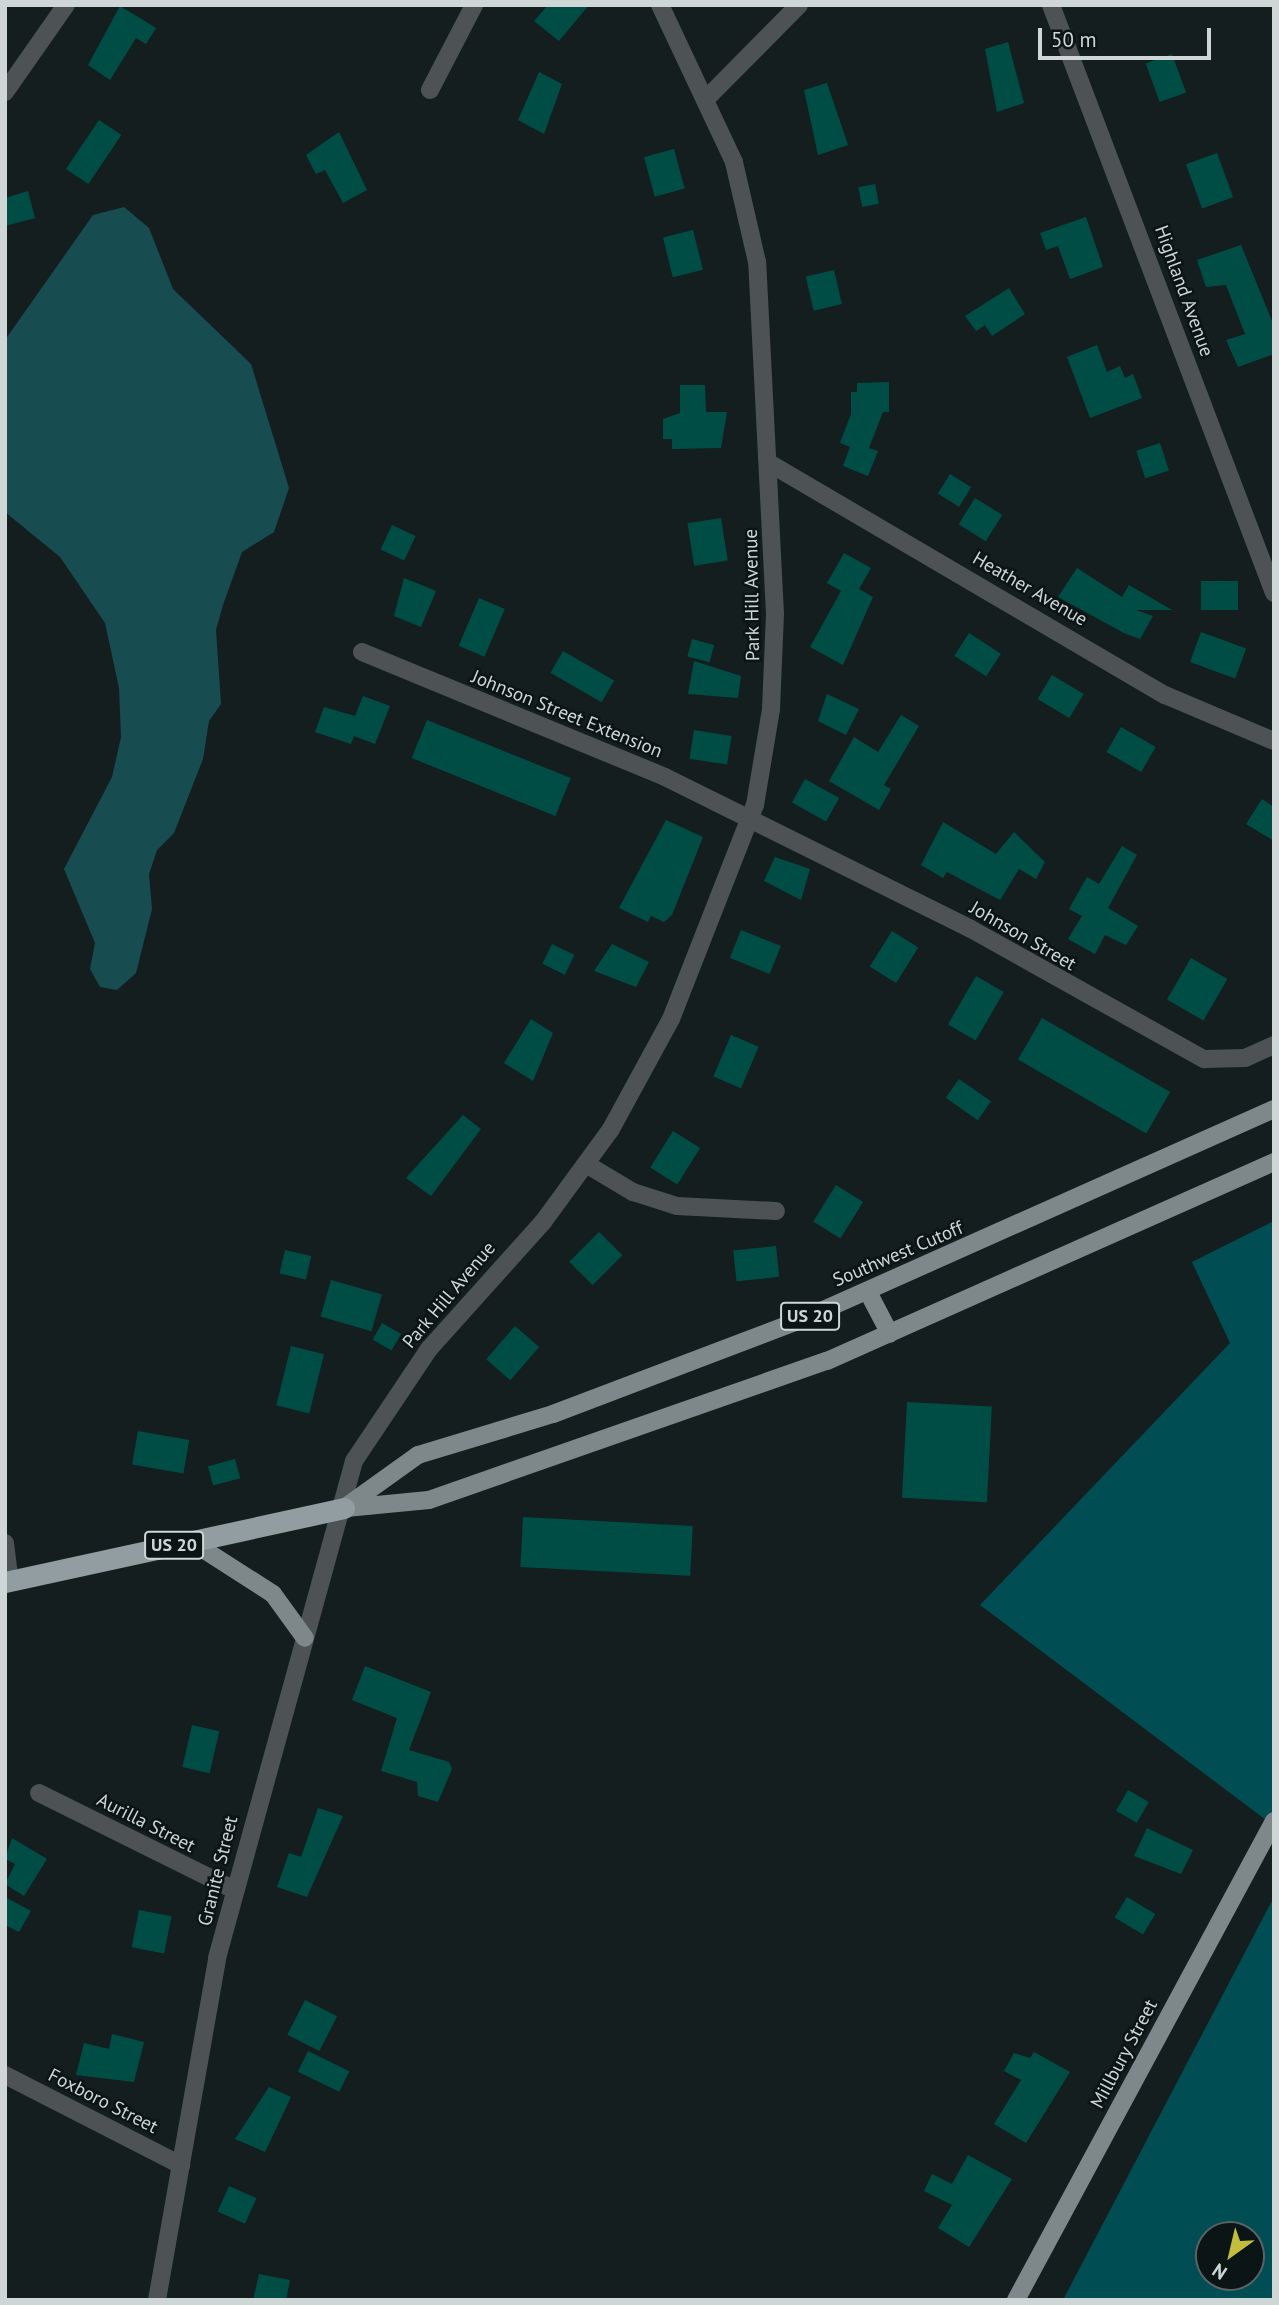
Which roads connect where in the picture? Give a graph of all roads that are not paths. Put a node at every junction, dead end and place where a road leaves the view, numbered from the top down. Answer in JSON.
{"nodes":[{"id":1,"x":66,"y":5,"type":"edge"},
{"id":2,"x":474,"y":5,"type":"edge"},
{"id":3,"x":660,"y":5,"type":"edge"},
{"id":4,"x":799,"y":5,"type":"edge"},
{"id":5,"x":1051,"y":5,"type":"edge"},
{"id":6,"x":430,"y":90,"type":"dead end"},
{"id":7,"x":5,"y":92,"type":"edge"},
{"id":8,"x":706,"y":99,"type":"junction"},
{"id":9,"x":769,"y":463,"type":"junction"},
{"id":10,"x":1274,"y":593,"type":"edge"},
{"id":11,"x":362,"y":652,"type":"dead end"},
{"id":12,"x":1274,"y":741,"type":"edge"},
{"id":13,"x":751,"y":825,"type":"junction"},
{"id":14,"x":1274,"y":1045,"type":"edge"},
{"id":15,"x":1274,"y":1110,"type":"edge"},
{"id":16,"x":1274,"y":1161,"type":"edge"},
{"id":17,"x":586,"y":1164,"type":"junction"},
{"id":18,"x":776,"y":1211,"type":"dead end"},
{"id":19,"x":868,"y":1292,"type":"junction"},
{"id":20,"x":890,"y":1334,"type":"junction"},
{"id":21,"x":354,"y":1461,"type":"joint"},
{"id":22,"x":344,"y":1508,"type":"junction"},
{"id":23,"x":192,"y":1542,"type":"junction"},
{"id":24,"x":5,"y":1543,"type":"edge"},
{"id":25,"x":8,"y":1582,"type":"edge"},
{"id":26,"x":306,"y":1638,"type":"junction"},
{"id":27,"x":39,"y":1793,"type":"dead end"},
{"id":28,"x":1272,"y":1822,"type":"edge"},
{"id":29,"x":234,"y":1890,"type":"junction"},
{"id":30,"x":5,"y":2075,"type":"edge"},
{"id":31,"x":181,"y":2165,"type":"junction"},
{"id":32,"x":157,"y":2300,"type":"edge"},
{"id":33,"x":1017,"y":2300,"type":"edge"}],
"edges":[{"from":1,"to":7,"type":"street"},
{"from":2,"to":6,"type":"street"},
{"from":3,"to":8,"type":"street","name":"Park Hill Avenue"},
{"from":4,"to":8,"type":"street"},
{"from":5,"to":10,"type":"street","name":"Highland Avenue"},
{"from":8,"to":9,"type":"street","name":"Park Hill Avenue"},
{"from":9,"to":12,"type":"street","name":"Heather Avenue"},
{"from":9,"to":13,"type":"street","name":"Park Hill Avenue"},
{"from":11,"to":13,"type":"street","name":"Johnson Street Extension"},
{"from":13,"to":14,"type":"street","name":"Johnson Street"},
{"from":13,"to":17,"type":"street","name":"Park Hill Avenue"},
{"from":15,"to":19,"type":"main road","name":"Southwest Cutoff","number":"US 20"},
{"from":16,"to":20,"type":"main road","name":"Southwest Cutoff","number":"US 20"},
{"from":17,"to":18,"type":"street"},
{"from":17,"to":21,"type":"street","name":"Park Hill Avenue"},
{"from":19,"to":20,"type":"main road"},
{"from":19,"to":22,"type":"main road","name":"Southwest Cutoff","number":"US 20"},
{"from":20,"to":22,"type":"main road","name":"Southwest Cutoff","number":"US 20"},
{"from":21,"to":22,"type":"street","name":"Granite Street"},
{"from":22,"to":23,"type":"highway","name":"Southwest Cutoff","number":"US 20"},
{"from":22,"to":26,"type":"street","name":"Granite Street"},
{"from":23,"to":25,"type":"highway","name":"Southwest Cutoff","number":"US 20"},
{"from":23,"to":26,"type":"main road"},
{"from":24,"to":25,"type":"street"},
{"from":26,"to":29,"type":"street","name":"Granite Street"},
{"from":27,"to":29,"type":"street","name":"Aurilla Street"},
{"from":28,"to":33,"type":"main road","name":"Millbury Street"},
{"from":29,"to":31,"type":"street","name":"Granite Street"},
{"from":30,"to":31,"type":"street","name":"Foxboro Street"},
{"from":31,"to":32,"type":"street","name":"Granite Street"}]}
